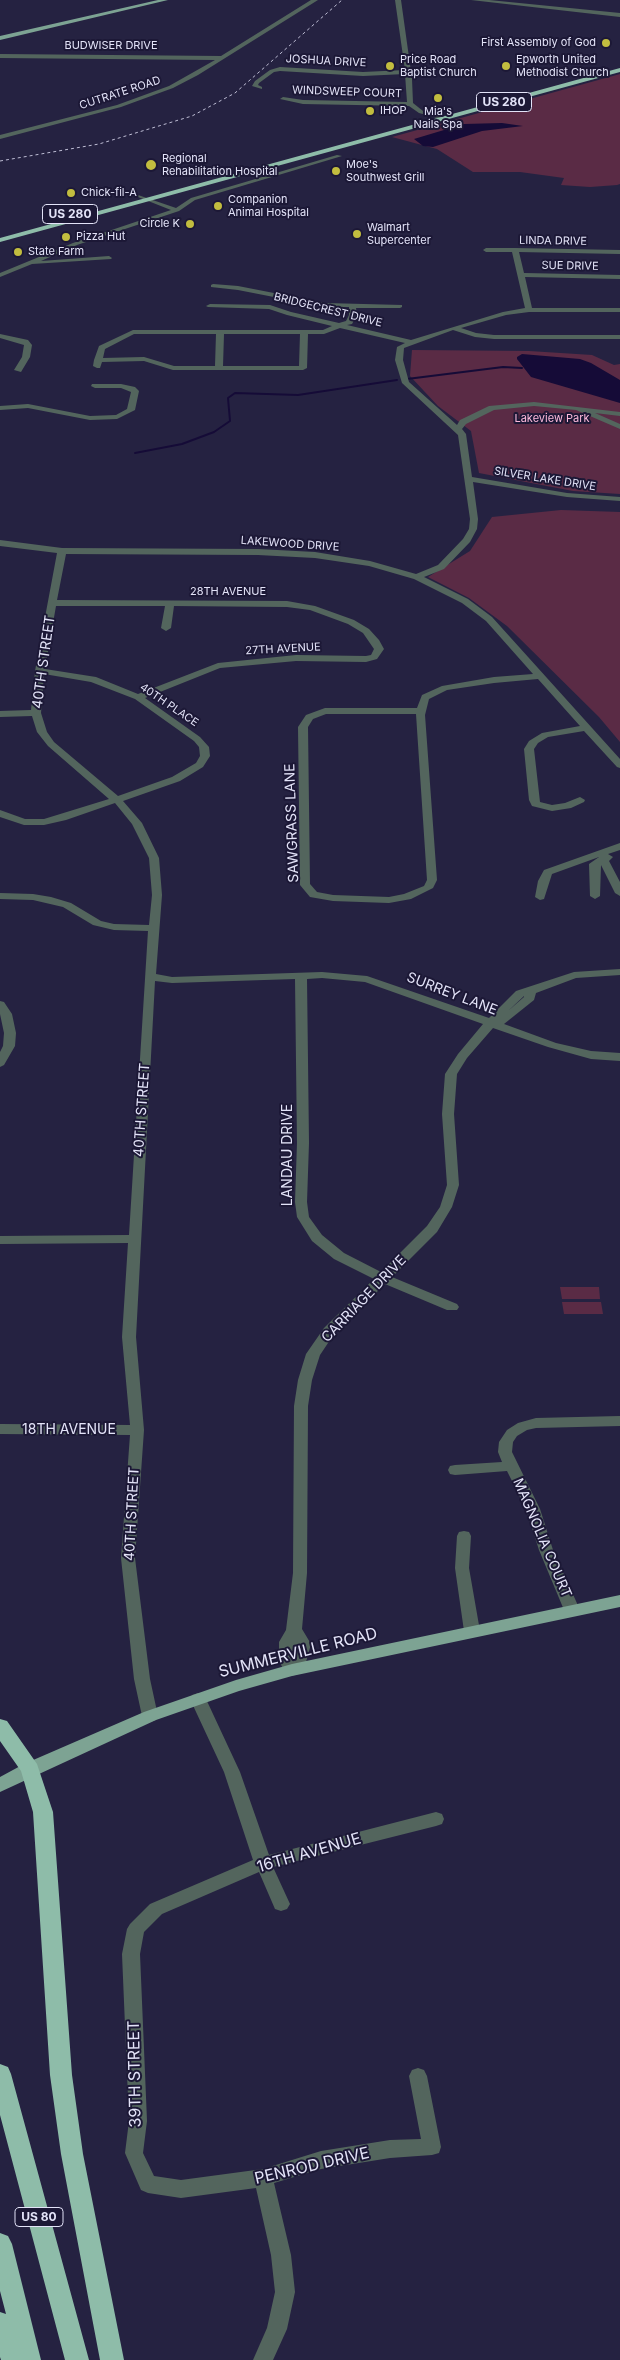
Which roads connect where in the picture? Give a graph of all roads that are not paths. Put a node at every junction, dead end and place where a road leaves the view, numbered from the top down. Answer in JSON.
{"nodes":[{"id":1,"x":165,"y":0,"type":"edge"},
{"id":2,"x":315,"y":0,"type":"edge"},
{"id":3,"x":398,"y":0,"type":"edge"},
{"id":4,"x":474,"y":0,"type":"edge"},
{"id":5,"x":620,"y":15,"type":"edge"},
{"id":6,"x":0,"y":38,"type":"edge"},
{"id":7,"x":0,"y":56,"type":"edge"},
{"id":8,"x":222,"y":58,"type":"junction"},
{"id":9,"x":620,"y":63,"type":"edge"},
{"id":10,"x":620,"y":70,"type":"edge"},
{"id":11,"x":408,"y":72,"type":"junction"},
{"id":12,"x":260,"y":88,"type":"dead end"},
{"id":13,"x":283,"y":99,"type":"dead end"},
{"id":14,"x":410,"y":104,"type":"junction"},
{"id":15,"x":431,"y":115,"type":"junction"},
{"id":16,"x":443,"y":119,"type":"junction"},
{"id":17,"x":0,"y":137,"type":"edge"},
{"id":18,"x":339,"y":156,"type":"dead end"},
{"id":19,"x":140,"y":196,"type":"junction"},
{"id":20,"x":152,"y":200,"type":"junction"},
{"id":21,"x":177,"y":210,"type":"junction"},
{"id":22,"x":0,"y":234,"type":"edge"},
{"id":23,"x":0,"y":240,"type":"edge"},
{"id":24,"x":486,"y":250,"type":"dead end"},
{"id":25,"x":515,"y":250,"type":"junction"},
{"id":26,"x":620,"y":252,"type":"edge"},
{"id":27,"x":109,"y":258,"type":"dead end"},
{"id":28,"x":28,"y":263,"type":"junction"},
{"id":29,"x":0,"y":275,"type":"edge"},
{"id":30,"x":520,"y":275,"type":"junction"},
{"id":31,"x":620,"y":277,"type":"edge"},
{"id":32,"x":212,"y":286,"type":"dead end"},
{"id":33,"x":352,"y":305,"type":"junction"},
{"id":34,"x":210,"y":306,"type":"dead end"},
{"id":35,"x":400,"y":306,"type":"dead end"},
{"id":36,"x":529,"y":310,"type":"junction"},
{"id":37,"x":620,"y":310,"type":"edge"},
{"id":38,"x":343,"y":326,"type":"junction"},
{"id":39,"x":453,"y":328,"type":"junction"},
{"id":40,"x":220,"y":332,"type":"junction"},
{"id":41,"x":304,"y":332,"type":"junction"},
{"id":42,"x":0,"y":336,"type":"edge"},
{"id":43,"x":620,"y":337,"type":"edge"},
{"id":44,"x":410,"y":342,"type":"junction"},
{"id":45,"x":219,"y":367,"type":"junction"},
{"id":46,"x":18,"y":370,"type":"dead end"},
{"id":47,"x":95,"y":386,"type":"dead end"},
{"id":48,"x":0,"y":408,"type":"edge"},
{"id":49,"x":578,"y":408,"type":"junction"},
{"id":50,"x":620,"y":414,"type":"edge"},
{"id":51,"x":620,"y":427,"type":"edge"},
{"id":52,"x":458,"y":429,"type":"junction"},
{"id":53,"x":467,"y":479,"type":"junction"},
{"id":54,"x":620,"y":499,"type":"edge"},
{"id":55,"x":0,"y":543,"type":"edge"},
{"id":56,"x":62,"y":550,"type":"junction"},
{"id":57,"x":417,"y":577,"type":"junction"},
{"id":58,"x":52,"y":603,"type":"junction"},
{"id":59,"x":170,"y":603,"type":"junction"},
{"id":60,"x":166,"y":628,"type":"dead end"},
{"id":61,"x":374,"y":657,"type":"joint"},
{"id":62,"x":40,"y":671,"type":"junction"},
{"id":63,"x":540,"y":676,"type":"junction"},
{"id":64,"x":138,"y":697,"type":"junction"},
{"id":65,"x":421,"y":711,"type":"junction"},
{"id":66,"x":0,"y":714,"type":"edge"},
{"id":67,"x":36,"y":714,"type":"junction"},
{"id":68,"x":586,"y":728,"type":"junction"},
{"id":69,"x":620,"y":765,"type":"edge"},
{"id":70,"x":117,"y":800,"type":"junction"},
{"id":71,"x":580,"y":800,"type":"dead end"},
{"id":72,"x":0,"y":813,"type":"edge"},
{"id":73,"x":620,"y":846,"type":"edge"},
{"id":74,"x":620,"y":852,"type":"edge"},
{"id":75,"x":604,"y":859,"type":"junction"},
{"id":76,"x":620,"y":893,"type":"edge"},
{"id":77,"x":0,"y":896,"type":"edge"},
{"id":78,"x":595,"y":896,"type":"dead end"},
{"id":79,"x":540,"y":897,"type":"dead end"},
{"id":80,"x":154,"y":928,"type":"junction"},
{"id":81,"x":620,"y":972,"type":"edge"},
{"id":82,"x":301,"y":976,"type":"junction"},
{"id":83,"x":150,"y":977,"type":"junction"},
{"id":84,"x":0,"y":1004,"type":"edge"},
{"id":85,"x":490,"y":1024,"type":"junction"},
{"id":86,"x":620,"y":1057,"type":"edge"},
{"id":87,"x":0,"y":1063,"type":"edge"},
{"id":88,"x":134,"y":1239,"type":"junction"},
{"id":89,"x":0,"y":1240,"type":"edge"},
{"id":90,"x":383,"y":1278,"type":"junction"},
{"id":91,"x":452,"y":1307,"type":"dead end"},
{"id":92,"x":620,"y":1421,"type":"edge"},
{"id":93,"x":0,"y":1429,"type":"edge"},
{"id":94,"x":137,"y":1430,"type":"junction"},
{"id":95,"x":511,"y":1466,"type":"junction"},
{"id":96,"x":455,"y":1470,"type":"dead end"},
{"id":97,"x":464,"y":1536,"type":"dead end"},
{"id":98,"x":620,"y":1601,"type":"edge"},
{"id":99,"x":572,"y":1610,"type":"junction"},
{"id":100,"x":472,"y":1632,"type":"junction"},
{"id":101,"x":292,"y":1670,"type":"junction"},
{"id":102,"x":198,"y":1699,"type":"junction"},
{"id":103,"x":150,"y":1716,"type":"junction"},
{"id":104,"x":0,"y":1726,"type":"edge"},
{"id":105,"x":30,"y":1769,"type":"junction"},
{"id":106,"x":0,"y":1785,"type":"edge"},
{"id":107,"x":436,"y":1819,"type":"dead end"},
{"id":108,"x":263,"y":1863,"type":"junction"},
{"id":109,"x":280,"y":1904,"type":"dead end"},
{"id":110,"x":136,"y":1929,"type":"joint"},
{"id":111,"x":0,"y":2074,"type":"edge"},
{"id":112,"x":418,"y":2076,"type":"dead end"},
{"id":113,"x":263,"y":2178,"type":"junction"},
{"id":114,"x":209,"y":2186,"type":"joint"},
{"id":115,"x":0,"y":2244,"type":"edge"},
{"id":116,"x":0,"y":2323,"type":"edge"},
{"id":117,"x":13,"y":2360,"type":"edge"},
{"id":118,"x":29,"y":2360,"type":"edge"},
{"id":119,"x":77,"y":2360,"type":"edge"},
{"id":120,"x":112,"y":2360,"type":"edge"},
{"id":121,"x":264,"y":2360,"type":"edge"}],
"edges":[{"from":1,"to":6,"type":"main road"},
{"from":2,"to":8,"type":"street","name":"CUTRATE ROAD"},
{"from":3,"to":11,"type":"street"},
{"from":4,"to":5,"type":"street"},
{"from":7,"to":8,"type":"street","name":"BUDWISER DRIVE"},
{"from":8,"to":17,"type":"street","name":"CUTRATE ROAD"},
{"from":9,"to":15,"type":"highway","number":"US 280"},
{"from":10,"to":16,"type":"highway","number":"US 280"},
{"from":11,"to":12,"type":"street","name":"JOSHUA DRIVE"},
{"from":11,"to":14,"type":"street"},
{"from":13,"to":14,"type":"street","name":"WINDSWEEP COURT"},
{"from":14,"to":15,"type":"street"},
{"from":15,"to":16,"type":"street"},
{"from":15,"to":19,"type":"highway","number":"US 280"},
{"from":16,"to":20,"type":"highway","number":"US 280"},
{"from":18,"to":21,"type":"street"},
{"from":19,"to":20,"type":"street"},
{"from":19,"to":22,"type":"highway","number":"US 280"},
{"from":20,"to":21,"type":"street"},
{"from":20,"to":23,"type":"highway","number":"US 280"},
{"from":21,"to":28,"type":"street"},
{"from":24,"to":25,"type":"street","name":"LINDA DRIVE"},
{"from":25,"to":26,"type":"street","name":"LINDA DRIVE"},
{"from":25,"to":30,"type":"street"},
{"from":27,"to":28,"type":"street"},
{"from":28,"to":29,"type":"street"},
{"from":30,"to":31,"type":"street","name":"SUE DRIVE"},
{"from":30,"to":36,"type":"street"},
{"from":32,"to":33,"type":"street"},
{"from":33,"to":35,"type":"street"},
{"from":33,"to":38,"type":"street"},
{"from":34,"to":38,"type":"street","name":"BRIDGECREST DRIVE"},
{"from":36,"to":37,"type":"street"},
{"from":36,"to":39,"type":"street"},
{"from":38,"to":41,"type":"street"},
{"from":38,"to":44,"type":"street","name":"BRIDGECREST DRIVE"},
{"from":39,"to":43,"type":"street"},
{"from":39,"to":44,"type":"street"},
{"from":40,"to":41,"type":"street"},
{"from":40,"to":45,"type":"street"},
{"from":40,"to":45,"type":"street"},
{"from":41,"to":45,"type":"street"},
{"from":42,"to":46,"type":"street"},
{"from":44,"to":52,"type":"street"},
{"from":47,"to":48,"type":"street"},
{"from":49,"to":50,"type":"street"},
{"from":49,"to":51,"type":"street"},
{"from":49,"to":52,"type":"street"},
{"from":52,"to":53,"type":"street"},
{"from":53,"to":54,"type":"street","name":"SILVER LAKE DRIVE"},
{"from":53,"to":57,"type":"street"},
{"from":55,"to":56,"type":"street","name":"LAKEWOOD DRIVE"},
{"from":56,"to":57,"type":"street","name":"LAKEWOOD DRIVE"},
{"from":56,"to":58,"type":"street","name":"40TH STREET"},
{"from":57,"to":63,"type":"street","name":"LAKEWOOD DRIVE"},
{"from":58,"to":59,"type":"street","name":"28TH AVENUE"},
{"from":58,"to":62,"type":"street","name":"40TH STREET"},
{"from":59,"to":60,"type":"street"},
{"from":59,"to":61,"type":"street","name":"28TH AVENUE"},
{"from":61,"to":64,"type":"street","name":"27TH AVENUE"},
{"from":62,"to":64,"type":"street","name":"40TH PLACE"},
{"from":62,"to":67,"type":"street","name":"40TH STREET"},
{"from":63,"to":65,"type":"street"},
{"from":63,"to":68,"type":"street","name":"LAKEWOOD DRIVE"},
{"from":64,"to":70,"type":"street","name":"40TH PLACE"},
{"from":65,"to":65,"type":"street","name":"SAWGRASS LANE"},
{"from":66,"to":67,"type":"street"},
{"from":67,"to":70,"type":"street","name":"40TH STREET"},
{"from":68,"to":69,"type":"street","name":"LAKEWOOD DRIVE"},
{"from":68,"to":71,"type":"street"},
{"from":70,"to":72,"type":"street"},
{"from":70,"to":80,"type":"street","name":"40TH STREET"},
{"from":73,"to":79,"type":"street"},
{"from":74,"to":75,"type":"street"},
{"from":75,"to":76,"type":"street"},
{"from":75,"to":78,"type":"street"},
{"from":77,"to":80,"type":"street"},
{"from":80,"to":83,"type":"street","name":"40TH STREET"},
{"from":81,"to":85,"type":"street","name":"CARRIAGE DRIVE"},
{"from":82,"to":83,"type":"street","name":"SURREY LANE"},
{"from":82,"to":85,"type":"street","name":"SURREY LANE"},
{"from":82,"to":90,"type":"street","name":"LANDAU DRIVE"},
{"from":83,"to":88,"type":"street","name":"40TH STREET"},
{"from":84,"to":87,"type":"street"},
{"from":85,"to":86,"type":"street","name":"SURREY LANE"},
{"from":85,"to":90,"type":"street","name":"CARRIAGE DRIVE"},
{"from":88,"to":89,"type":"street"},
{"from":88,"to":94,"type":"street","name":"40TH STREET"},
{"from":90,"to":91,"type":"street","name":"LANDAU DRIVE"},
{"from":90,"to":101,"type":"street","name":"CARRIAGE DRIVE"},
{"from":92,"to":95,"type":"street","name":"MAGNOLIA COURT"},
{"from":93,"to":94,"type":"street","name":"18TH AVENUE"},
{"from":94,"to":103,"type":"street","name":"40TH STREET"},
{"from":95,"to":96,"type":"street"},
{"from":95,"to":99,"type":"street","name":"MAGNOLIA COURT"},
{"from":97,"to":100,"type":"street"},
{"from":98,"to":99,"type":"main road","name":"SUMMERVILLE ROAD"},
{"from":99,"to":100,"type":"main road","name":"SUMMERVILLE ROAD"},
{"from":100,"to":101,"type":"main road","name":"SUMMERVILLE ROAD"},
{"from":101,"to":102,"type":"main road","name":"SUMMERVILLE ROAD"},
{"from":102,"to":103,"type":"main road","name":"SUMMERVILLE ROAD"},
{"from":102,"to":108,"type":"street"},
{"from":103,"to":105,"type":"main road","name":"SUMMERVILLE ROAD"},
{"from":104,"to":105,"type":"highway"},
{"from":105,"to":106,"type":"main road","name":"SUMMERVILLE ROAD"},
{"from":105,"to":120,"type":"highway"},
{"from":107,"to":108,"type":"street","name":"16TH AVENUE"},
{"from":108,"to":109,"type":"street"},
{"from":108,"to":110,"type":"street","name":"16TH AVENUE"},
{"from":110,"to":114,"type":"street","name":"39TH STREET"},
{"from":111,"to":119,"type":"highway","number":"US 80"},
{"from":112,"to":113,"type":"street","name":"PENROD DRIVE"},
{"from":113,"to":114,"type":"street","name":"PENROD DRIVE"},
{"from":113,"to":121,"type":"street"},
{"from":115,"to":118,"type":"highway"},
{"from":116,"to":117,"type":"highway"}]}
